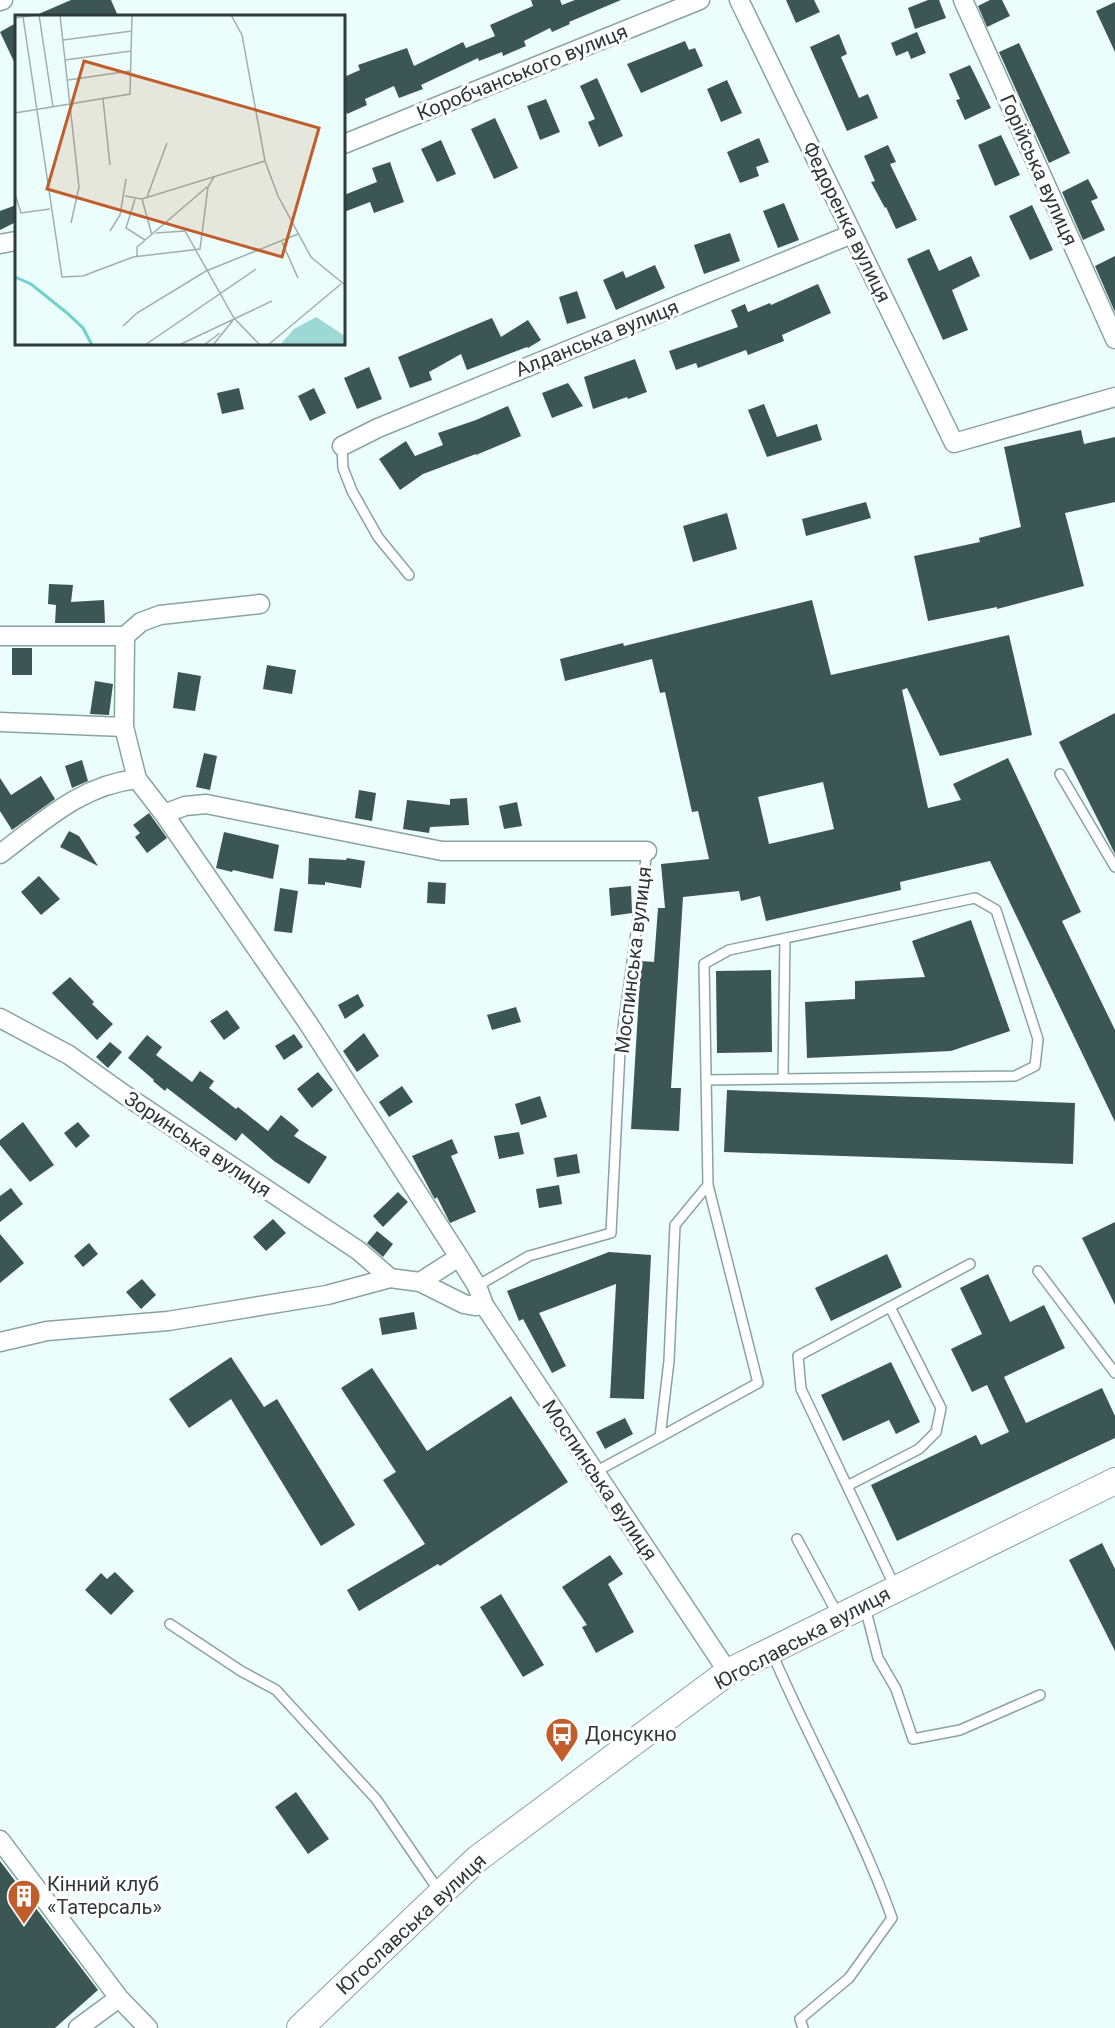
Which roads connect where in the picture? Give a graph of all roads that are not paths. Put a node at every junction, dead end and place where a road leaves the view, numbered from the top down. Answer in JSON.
{"nodes":[{"id":1,"x":700,"y":0,"type":"edge"},
{"id":2,"x":739,"y":0,"type":"edge"},
{"id":3,"x":963,"y":0,"type":"edge"},
{"id":4,"x":345,"y":144,"type":"edge"},
{"id":5,"x":852,"y":234,"type":"junction"},
{"id":6,"x":15,"y":241,"type":"edge"},
{"id":7,"x":0,"y":244,"type":"edge"},
{"id":8,"x":1115,"y":339,"type":"edge"},
{"id":9,"x":1115,"y":397,"type":"edge"},
{"id":10,"x":342,"y":446,"type":"joint"},
{"id":11,"x":409,"y":574,"type":"dead end"},
{"id":12,"x":260,"y":604,"type":"dead end"},
{"id":13,"x":0,"y":636,"type":"edge"},
{"id":14,"x":125,"y":636,"type":"junction"},
{"id":15,"x":0,"y":722,"type":"edge"},
{"id":16,"x":124,"y":727,"type":"junction"},
{"id":17,"x":1060,"y":774,"type":"dead end"},
{"id":18,"x":137,"y":779,"type":"junction"},
{"id":19,"x":164,"y":814,"type":"junction"},
{"id":20,"x":647,"y":851,"type":"joint"},
{"id":21,"x":0,"y":854,"type":"edge"},
{"id":22,"x":1115,"y":867,"type":"edge"},
{"id":23,"x":785,"y":938,"type":"junction"},
{"id":24,"x":0,"y":1018,"type":"edge"},
{"id":25,"x":783,"y":1079,"type":"junction"},
{"id":26,"x":706,"y":1080,"type":"junction"},
{"id":27,"x":708,"y":1185,"type":"junction"},
{"id":28,"x":459,"y":1257,"type":"junction"},
{"id":29,"x":970,"y":1264,"type":"dead end"},
{"id":30,"x":1038,"y":1271,"type":"dead end"},
{"id":31,"x":390,"y":1278,"type":"junction"},
{"id":32,"x":420,"y":1282,"type":"junction"},
{"id":33,"x":477,"y":1286,"type":"junction"},
{"id":34,"x":484,"y":1305,"type":"junction"},
{"id":35,"x":890,"y":1307,"type":"junction"},
{"id":36,"x":0,"y":1342,"type":"edge"},
{"id":37,"x":1115,"y":1373,"type":"edge"},
{"id":38,"x":660,"y":1437,"type":"junction"},
{"id":39,"x":595,"y":1472,"type":"junction"},
{"id":40,"x":1115,"y":1481,"type":"edge"},
{"id":41,"x":847,"y":1486,"type":"junction"},
{"id":42,"x":797,"y":1539,"type":"dead end"},
{"id":43,"x":896,"y":1589,"type":"junction"},
{"id":44,"x":864,"y":1605,"type":"junction"},
{"id":45,"x":839,"y":1618,"type":"junction"},
{"id":46,"x":170,"y":1624,"type":"dead end"},
{"id":47,"x":771,"y":1651,"type":"junction"},
{"id":48,"x":728,"y":1672,"type":"junction"},
{"id":49,"x":1040,"y":1695,"type":"dead end"},
{"id":50,"x":0,"y":1840,"type":"edge"},
{"id":51,"x":441,"y":1894,"type":"junction"},
{"id":52,"x":119,"y":1998,"type":"junction"},
{"id":53,"x":78,"y":2028,"type":"edge"},
{"id":54,"x":148,"y":2028,"type":"edge"},
{"id":55,"x":300,"y":2028,"type":"edge"},
{"id":56,"x":803,"y":2028,"type":"edge"}],
"edges":[{"from":1,"to":4,"type":"street","name":"Коробчанського вулиця"},
{"from":2,"to":5,"type":"street","name":"Федоренка вулиця"},
{"from":3,"to":8,"type":"street","name":"Горійська вулиця"},
{"from":5,"to":9,"type":"street","name":"Федоренка вулиця"},
{"from":5,"to":10,"type":"street","name":"Алданська вулиця"},
{"from":6,"to":7,"type":"street"},
{"from":10,"to":11,"type":"lane"},
{"from":12,"to":14,"type":"street"},
{"from":13,"to":14,"type":"street"},
{"from":14,"to":16,"type":"street","name":"Моспинська вулиця"},
{"from":15,"to":16,"type":"street"},
{"from":16,"to":18,"type":"street","name":"Моспинська вулиця"},
{"from":17,"to":22,"type":"lane"},
{"from":18,"to":19,"type":"street","name":"Моспинська вулиця"},
{"from":18,"to":21,"type":"street"},
{"from":19,"to":20,"type":"street","name":"Моспинська вулиця"},
{"from":19,"to":28,"type":"street","name":"Моспинська вулиця"},
{"from":20,"to":33,"type":"lane","name":"Моспинська вулиця"},
{"from":23,"to":25,"type":"lane"},
{"from":23,"to":25,"type":"lane"},
{"from":23,"to":26,"type":"lane"},
{"from":24,"to":31,"type":"street","name":"Зоринська вулиця"},
{"from":25,"to":26,"type":"lane"},
{"from":26,"to":27,"type":"lane"},
{"from":27,"to":38,"type":"lane"},
{"from":27,"to":38,"type":"lane"},
{"from":28,"to":32,"type":"street"},
{"from":28,"to":33,"type":"street","name":"Моспинська вулиця"},
{"from":29,"to":35,"type":"lane"},
{"from":30,"to":37,"type":"lane"},
{"from":31,"to":32,"type":"street"},
{"from":31,"to":36,"type":"street"},
{"from":32,"to":34,"type":"street"},
{"from":33,"to":34,"type":"street","name":"Моспинська вулиця"},
{"from":34,"to":39,"type":"street","name":"Моспинська вулиця"},
{"from":35,"to":41,"type":"lane"},
{"from":35,"to":41,"type":"lane"},
{"from":38,"to":39,"type":"lane"},
{"from":39,"to":48,"type":"street","name":"Моспинська вулиця"},
{"from":40,"to":43,"type":"main road","name":"Югославська вулиця"},
{"from":41,"to":43,"type":"lane"},
{"from":42,"to":45,"type":"lane"},
{"from":43,"to":44,"type":"main road","name":"Югославська вулиця"},
{"from":44,"to":45,"type":"main road","name":"Югославська вулиця"},
{"from":44,"to":49,"type":"lane"},
{"from":45,"to":47,"type":"main road","name":"Югославська вулиця"},
{"from":46,"to":51,"type":"lane"},
{"from":47,"to":48,"type":"main road","name":"Югославська вулиця"},
{"from":47,"to":56,"type":"lane"},
{"from":48,"to":51,"type":"main road","name":"Югославська вулиця"},
{"from":50,"to":52,"type":"street"},
{"from":51,"to":55,"type":"main road","name":"Югославська вулиця"},
{"from":52,"to":53,"type":"street"},
{"from":52,"to":54,"type":"street"}]}
